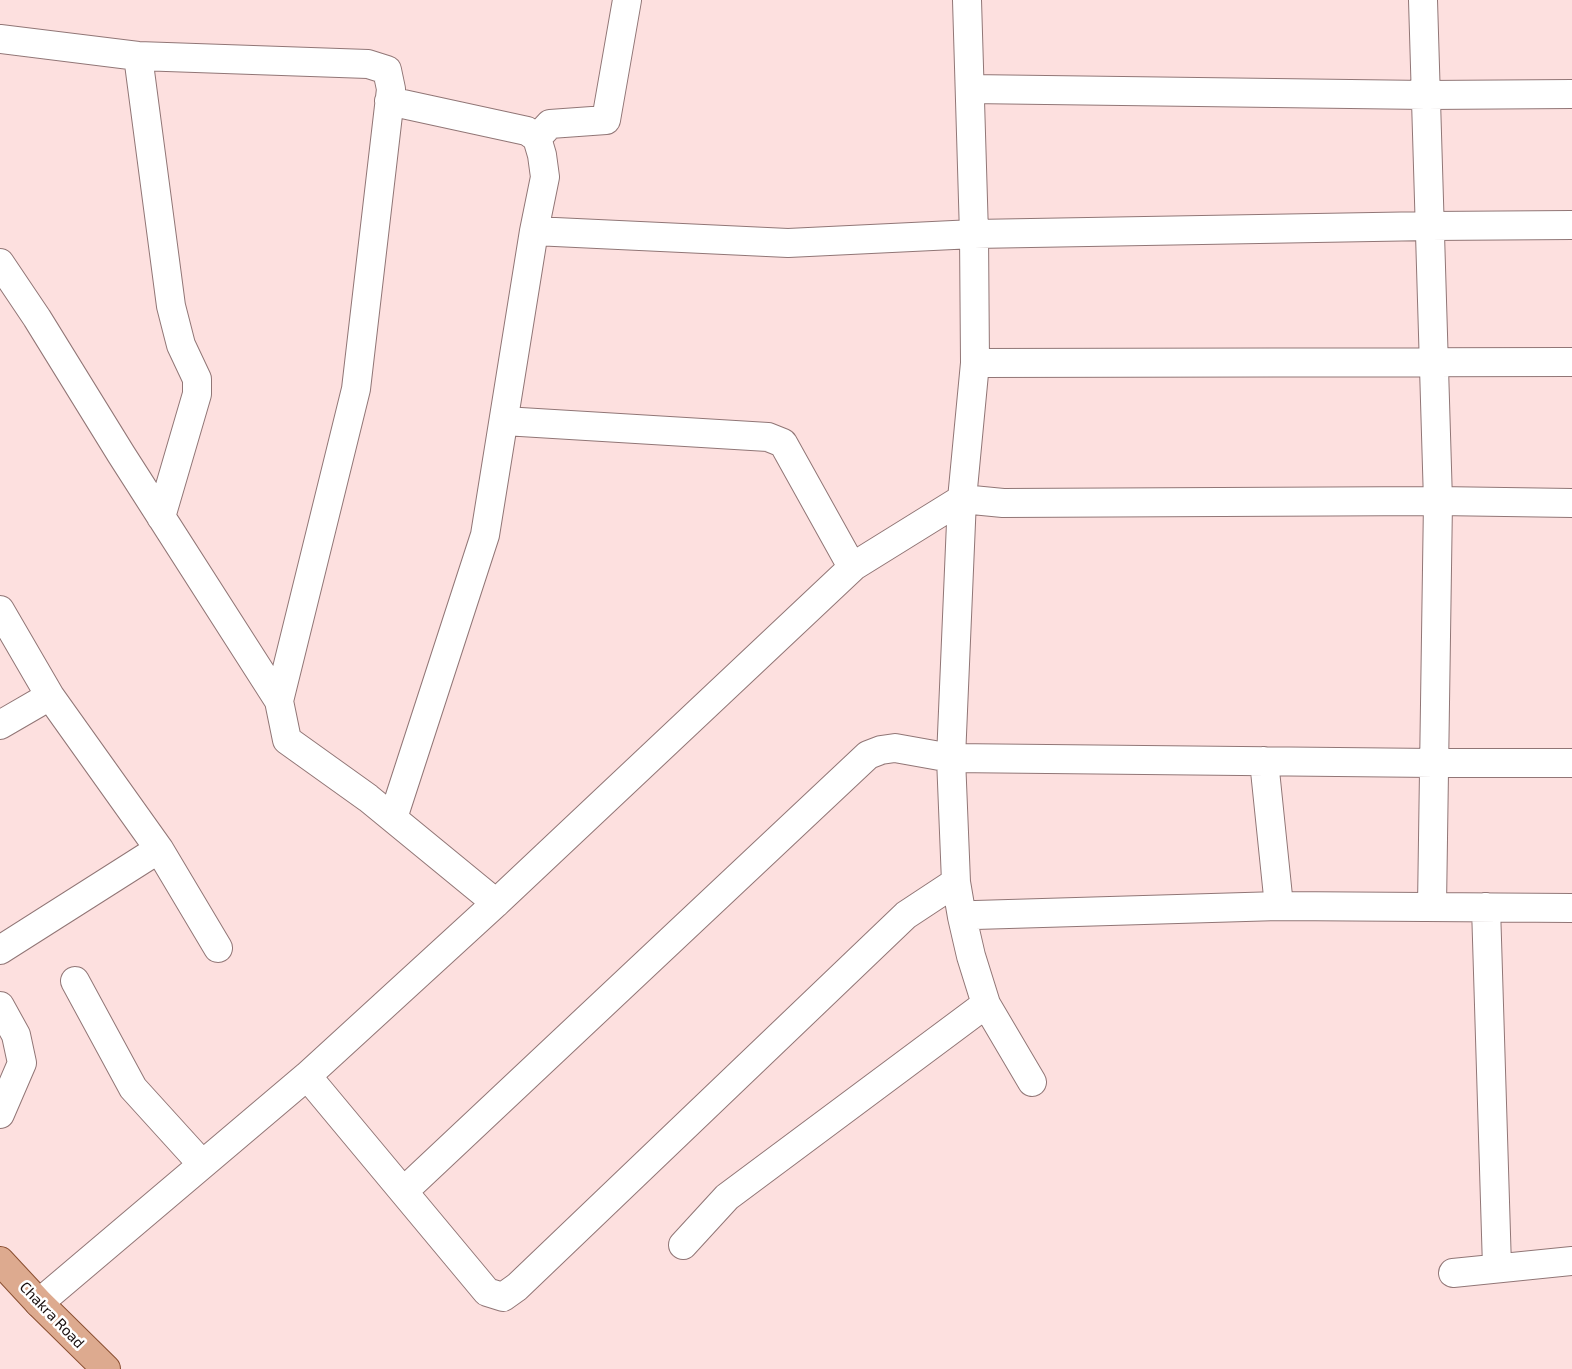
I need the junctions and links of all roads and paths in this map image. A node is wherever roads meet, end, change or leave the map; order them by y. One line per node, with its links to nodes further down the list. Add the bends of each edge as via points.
1 (627, 0): 10 (street, via 606,120 550,124)
2 (967, 0): 6 (street)
3 (1423, 0): 8 (street)
4 (0, 39): 5 (street)
5 (138, 56): 9 (street, via 368,64 387,70 391,89); 23 (street, via 171,306 181,345 196,379 197,394)
6 (970, 89): 8 (street); 14 (street)
7 (1572, 94): 8 (street)
8 (1426, 95): 12 (street)
9 (389, 100): 10 (street, via 527,131); 27 (street, via 356,389)
10 (537, 138): 13 (street, via 545,177)
11 (1572, 224): 12 (street)
12 (1430, 226): 14 (street); 16 (street)
13 (534, 231): 14 (street, via 788,242); 19 (street)
14 (974, 234): 18 (street)
15 (0, 263): 23 (street)
16 (1434, 361): 17 (street); 18 (street); 21 (street)
17 (1572, 362)
18 (975, 363): 20 (street)
19 (504, 421): 24 (street, via 768,437 783,443); 33 (street, via 485,535)
20 (962, 499): 21 (street, via 1003,503); 24 (street); 29 (street)
21 (1438, 501): 22 (street); 31 (street)
22 (1572, 503)
23 (161, 517): 27 (street)
24 (852, 568): 36 (street)
25 (0, 610): 26 (street)
26 (50, 696): 28 (street); 34 (street)
27 (279, 701): 33 (street, via 287,740)
28 (0, 725)
29 (951, 758): 30 (street); 35 (street); 51 (street, via 895,748 868,755)
30 (1264, 761): 31 (street); 37 (street)
31 (1434, 763): 32 (street); 38 (street)
32 (1572, 763)
33 (393, 818): 36 (street)
34 (159, 849): 42 (street); 43 (street)
35 (956, 882): 41 (street); 51 (street, via 906,915 503,1297 487,1292)
36 (496, 903): 47 (street)
37 (1279, 906): 38 (street); 41 (street, via 976,914)
38 (1432, 906): 39 (street)
39 (1486, 907): 40 (street); 55 (street)
40 (1572, 908)
41 (962, 917): 45 (street, via 970,956)
42 (218, 948)
43 (0, 950)
44 (76, 981): 50 (street, via 134,1088)
45 (986, 1004): 48 (street); 52 (street, via 727,1197)
46 (0, 1006): 49 (street, via 16,1035 22,1063)
47 (307, 1076): 50 (street); 51 (street)
48 (1032, 1082)
49 (0, 1114)
50 (202, 1164): 57 (street)
51 (404, 1191)
52 (683, 1245)
53 (0, 1261): 57 (main road, Chakra Road)
54 (1572, 1261): 55 (street)
55 (1497, 1267): 56 (street)
56 (1453, 1273)
57 (39, 1303): 58 (main road, Chakra Road)
58 (106, 1369)

